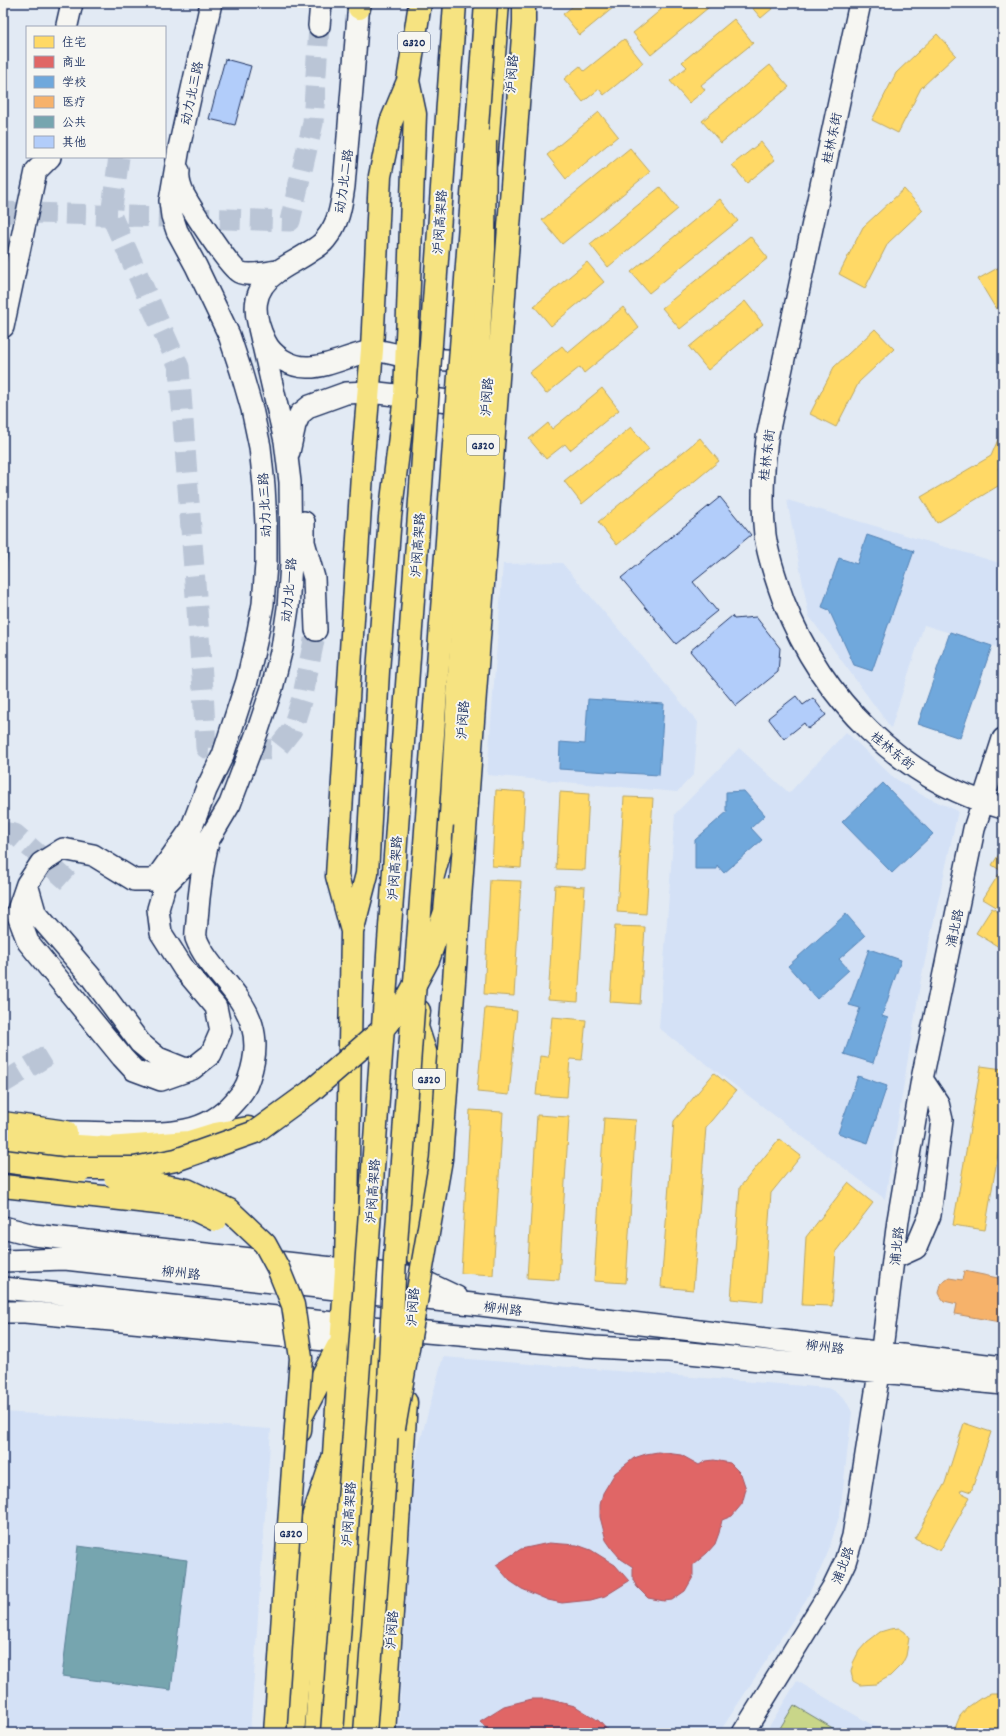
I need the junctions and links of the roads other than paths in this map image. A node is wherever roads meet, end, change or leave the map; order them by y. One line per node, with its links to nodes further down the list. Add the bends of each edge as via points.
1 (72, 3): 12 (street)
2 (211, 3): 15 (street, 动力北三路)
3 (321, 3): 13 (street)
4 (420, 3): 14 (main road, G320)
5 (455, 3): 66 (main road, 沪闵高架路, bridge)
6 (486, 3): 37 (main road, bridge, via 484,249 446,912 428,960 406,999 382,1030 310,1092); 59 (main road, bridge, via 395,1258)
7 (498, 3): 22 (main road, 沪闵路 / G320)
8 (516, 3): 32 (main road, 沪闵路 / G320, via 457,790)
9 (524, 3): 59 (main road, bridge, via 441,1159)
10 (860, 3): 29 (street, 桂林东街, via 767,438 762,482 765,535 776,582 794,626 843,704 878,740 920,771 959,793)
11 (359, 5): 17 (street, 动力北二路, via 340,214 325,241)
12 (67, 25)
13 (319, 26)
14 (408, 81): 20 (main road, G320, via 391,122 380,176); 21 (main road, G320, via 415,114)
15 (176, 140): 17 (street, via 178,179 183,194 220,252 238,272 249,274); 31 (street, 动力北三路, via 170,200 172,216 229,335 244,379 260,447 266,524 266,564 263,604 256,642 247,681 223,755 191,830 155,880 134,880 93,855 63,849 41,863 26,884 35,912 90,977 140,1043 158,1058 192,1069 212,1054 221,1031 216,1007 184,969 161,933 158,909 166,885)
16 (49, 158): 18 (street, via 36,171)
17 (278, 271): 19 (street, 动力北二路, via 266,281 258,293 255,312)
18 (3, 327)
19 (259, 328): 20 (street, 动力北二路, via 275,355 289,364 307,368 344,360); 26 (street, 动力北一路)
20 (372, 350): 21 (street, 动力北二路); 23 (main road, G320)
21 (405, 356): 22 (street, 动力北二路); 24 (main road, G320)
22 (471, 362): 25 (main road, 沪闵路 / G320)
23 (370, 392): 24 (street); 26 (street, via 346,393 310,406 300,414); 33 (main road, G320, via 363,458 337,876)
24 (405, 396): 25 (street); 33 (main road, G320, via 390,517 378,671 367,874)
25 (467, 403): 32 (main road, 沪闵路 / G320)
26 (287, 460): 27 (street, via 301,481 304,542 314,578); 31 (street, 动力北一路, via 292,522 291,564 282,648 272,688 246,763 230,804)
27 (316, 630)
28 (1003, 739): 29 (street, 浦北路)
29 (983, 802): 30 (street, 桂林东街); 35 (street, 浦北路, via 973,837)
30 (1003, 808)
31 (208, 841): 38 (street, via 200,884 196,937 214,969 235,994 252,1024 255,1045 253,1066 246,1088 228,1110 210,1123 189,1130 165,1134)
32 (431, 883): 34 (main road, 沪闵路 / G320)
33 (352, 932): 47 (main road, G320)
34 (417, 1027): 48 (main road); 49 (main road, 沪闵路 / G320, via 430,1067)
35 (922, 1079): 44 (street, 浦北路); 44 (street, via 938,1103 942,1120 930,1215 916,1248)
36 (3, 1123): 38 (main road)
37 (266, 1124): 39 (main road, via 189,1142 108,1148); 41 (main road, bridge, via 255,1132 176,1160 134,1168)
38 (66, 1132)
39 (3, 1141)
40 (3, 1161): 41 (main road, bridge)
41 (66, 1168): 46 (main road, bridge, via 187,1190 229,1210 265,1244)
42 (3, 1186): 46 (main road, bridge, via 191,1208 242,1236)
43 (3, 1228): 47 (street, via 34,1235)
44 (894, 1258): 55 (street, 浦北路)
45 (3, 1261): 47 (street, 柳州路, via 65,1259)
46 (278, 1268): 63 (main road, bridge, via 293,1305 300,1358)
47 (345, 1279): 48 (street, 柳州路); 52 (main road, G320)
48 (386, 1284): 49 (street, 柳州路); 53 (main road)
49 (414, 1287): 54 (main road, 沪闵路 / G320); 55 (street, 柳州路, via 472,1304)
50 (3, 1288): 52 (street)
51 (3, 1312): 52 (street)
52 (341, 1333): 53 (street); 58 (main road); 63 (main road, G320, via 301,1417)
53 (381, 1337): 54 (street, 柳州路); 61 (main road)
54 (410, 1340): 55 (street, 柳州路, via 467,1336 594,1347); 60 (main road, 沪闵路 / G320)
55 (881, 1363): 56 (street, 柳州路); 57 (street, 柳州路); 71 (street, 浦北路, via 858,1512 845,1562 820,1609)
56 (1003, 1367)
57 (1003, 1384)
58 (334, 1455): 64 (main road, via 313,1517); 65 (main road)
59 (384, 1487): 68 (main road, bridge)
60 (398, 1510): 62 (main road); 70 (main road, 沪闵路 / G320)
61 (368, 1513): 62 (main road); 67 (main road)
62 (380, 1595): 69 (main road)
63 (274, 1733)
64 (293, 1733)
65 (316, 1733)
66 (332, 1733)
67 (352, 1733)
68 (365, 1733)
69 (374, 1733)
70 (384, 1733)
71 (743, 1733)

